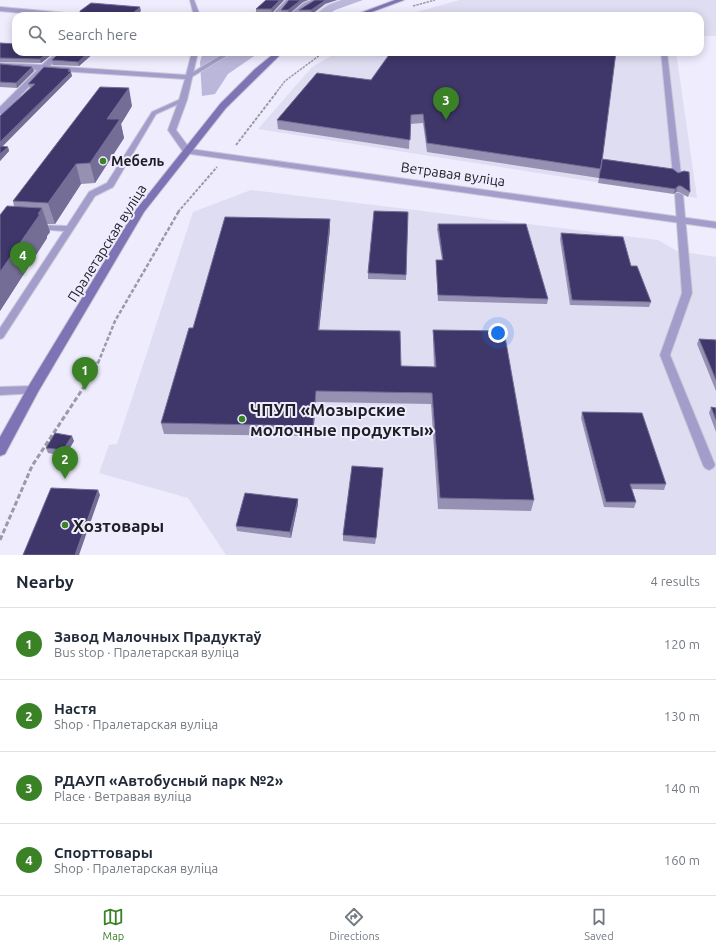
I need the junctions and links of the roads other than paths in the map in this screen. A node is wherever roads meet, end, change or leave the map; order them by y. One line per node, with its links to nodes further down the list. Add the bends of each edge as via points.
1 (192, 0): 7 (lane)
2 (289, 0): 8 (lane)
3 (316, 0): 9 (lane)
4 (401, 0): 10 (main road)
5 (0, 9): 6 (street)
6 (33, 12)
7 (196, 12)
8 (278, 12)
9 (296, 12)
10 (366, 12)
11 (56, 56): 17 (street)
12 (193, 56): 18 (street)
13 (223, 56): 18 (lane)
14 (275, 56): 21 (main road, Пралетарская вуліца, via 223,106)
15 (664, 56): 22 (lane)
16 (0, 65): 17 (street)
17 (43, 68): 18 (street); 20 (street)
18 (188, 77): 19 (street)
19 (183, 100): 21 (street, via 172,130); 27 (lane, via 154,113 110,185 92,194)
20 (0, 112)
21 (187, 151): 24 (street, Ветравая вуліца); 29 (main road, Пралетарская вуліца, via 140,211)
22 (677, 175)
23 (679, 195): 24 (lane)
24 (680, 220): 25 (street, Ветравая вуліца); 32 (lane, via 687,292 664,355)
25 (716, 225)
26 (31, 227): 27 (lane)
27 (70, 229): 28 (lane)
28 (0, 336)
29 (33, 390): 30 (lane); 31 (main road, Пралетарская вуліца)
30 (0, 391)
31 (0, 450)
32 (709, 465)

